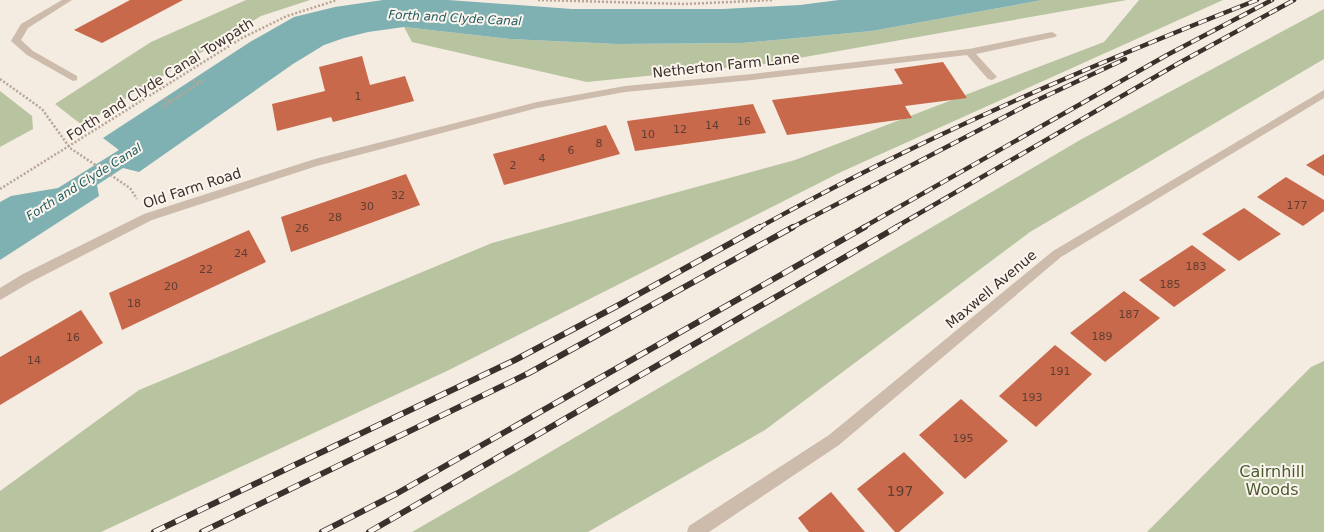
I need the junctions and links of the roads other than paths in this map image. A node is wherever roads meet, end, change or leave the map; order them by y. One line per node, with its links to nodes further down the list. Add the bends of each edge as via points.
1 (62, 1): 5 (street, via 24,26 16,41)
2 (1052, 35): 3 (street, Netherton Farm Lane)
3 (969, 52): 4 (street); 7 (street, Netherton Farm Lane, via 625,89 537,105)
4 (992, 77)
5 (73, 78)
6 (1324, 93): 9 (street, Maxwell Avenue, via 1057,254 834,440)
7 (405, 139): 8 (street, Old Farm Road, via 315,163 148,217)
8 (0, 295)
9 (695, 532)

